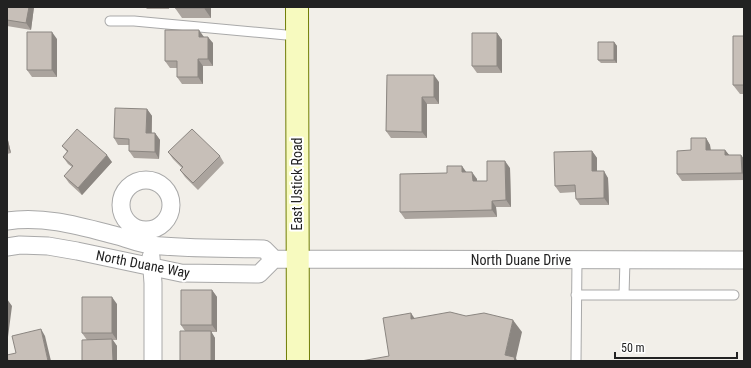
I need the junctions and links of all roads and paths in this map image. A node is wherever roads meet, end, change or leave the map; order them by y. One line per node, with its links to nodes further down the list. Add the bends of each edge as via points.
1 (297, 7): 3 (main road, East Ustick Road)
2 (110, 21): 3 (lane)
3 (297, 36): 8 (main road, East Ustick Road)
4 (7, 221): 5 (street, North Duane Way, via 45,220)
5 (148, 238): 7 (street, North Duane Way, via 183,247 264,248); 12 (street)
6 (7, 246): 12 (street, North Duane Way, via 48,246)
7 (274, 259): 8 (street); 12 (street, North Duane Way, via 259,274 181,273)
8 (298, 259): 9 (street, North Duane Drive); 17 (main road, East Ustick Road)
9 (577, 260): 10 (street, North Duane Drive); 13 (lane)
10 (624, 260): 11 (street, North Duane Drive); 14 (lane)
11 (744, 260)
12 (152, 267): 16 (street)
13 (576, 295): 14 (lane); 18 (lane)
14 (624, 295): 15 (lane)
15 (734, 295)
16 (153, 361)
17 (298, 361)
18 (576, 361)

